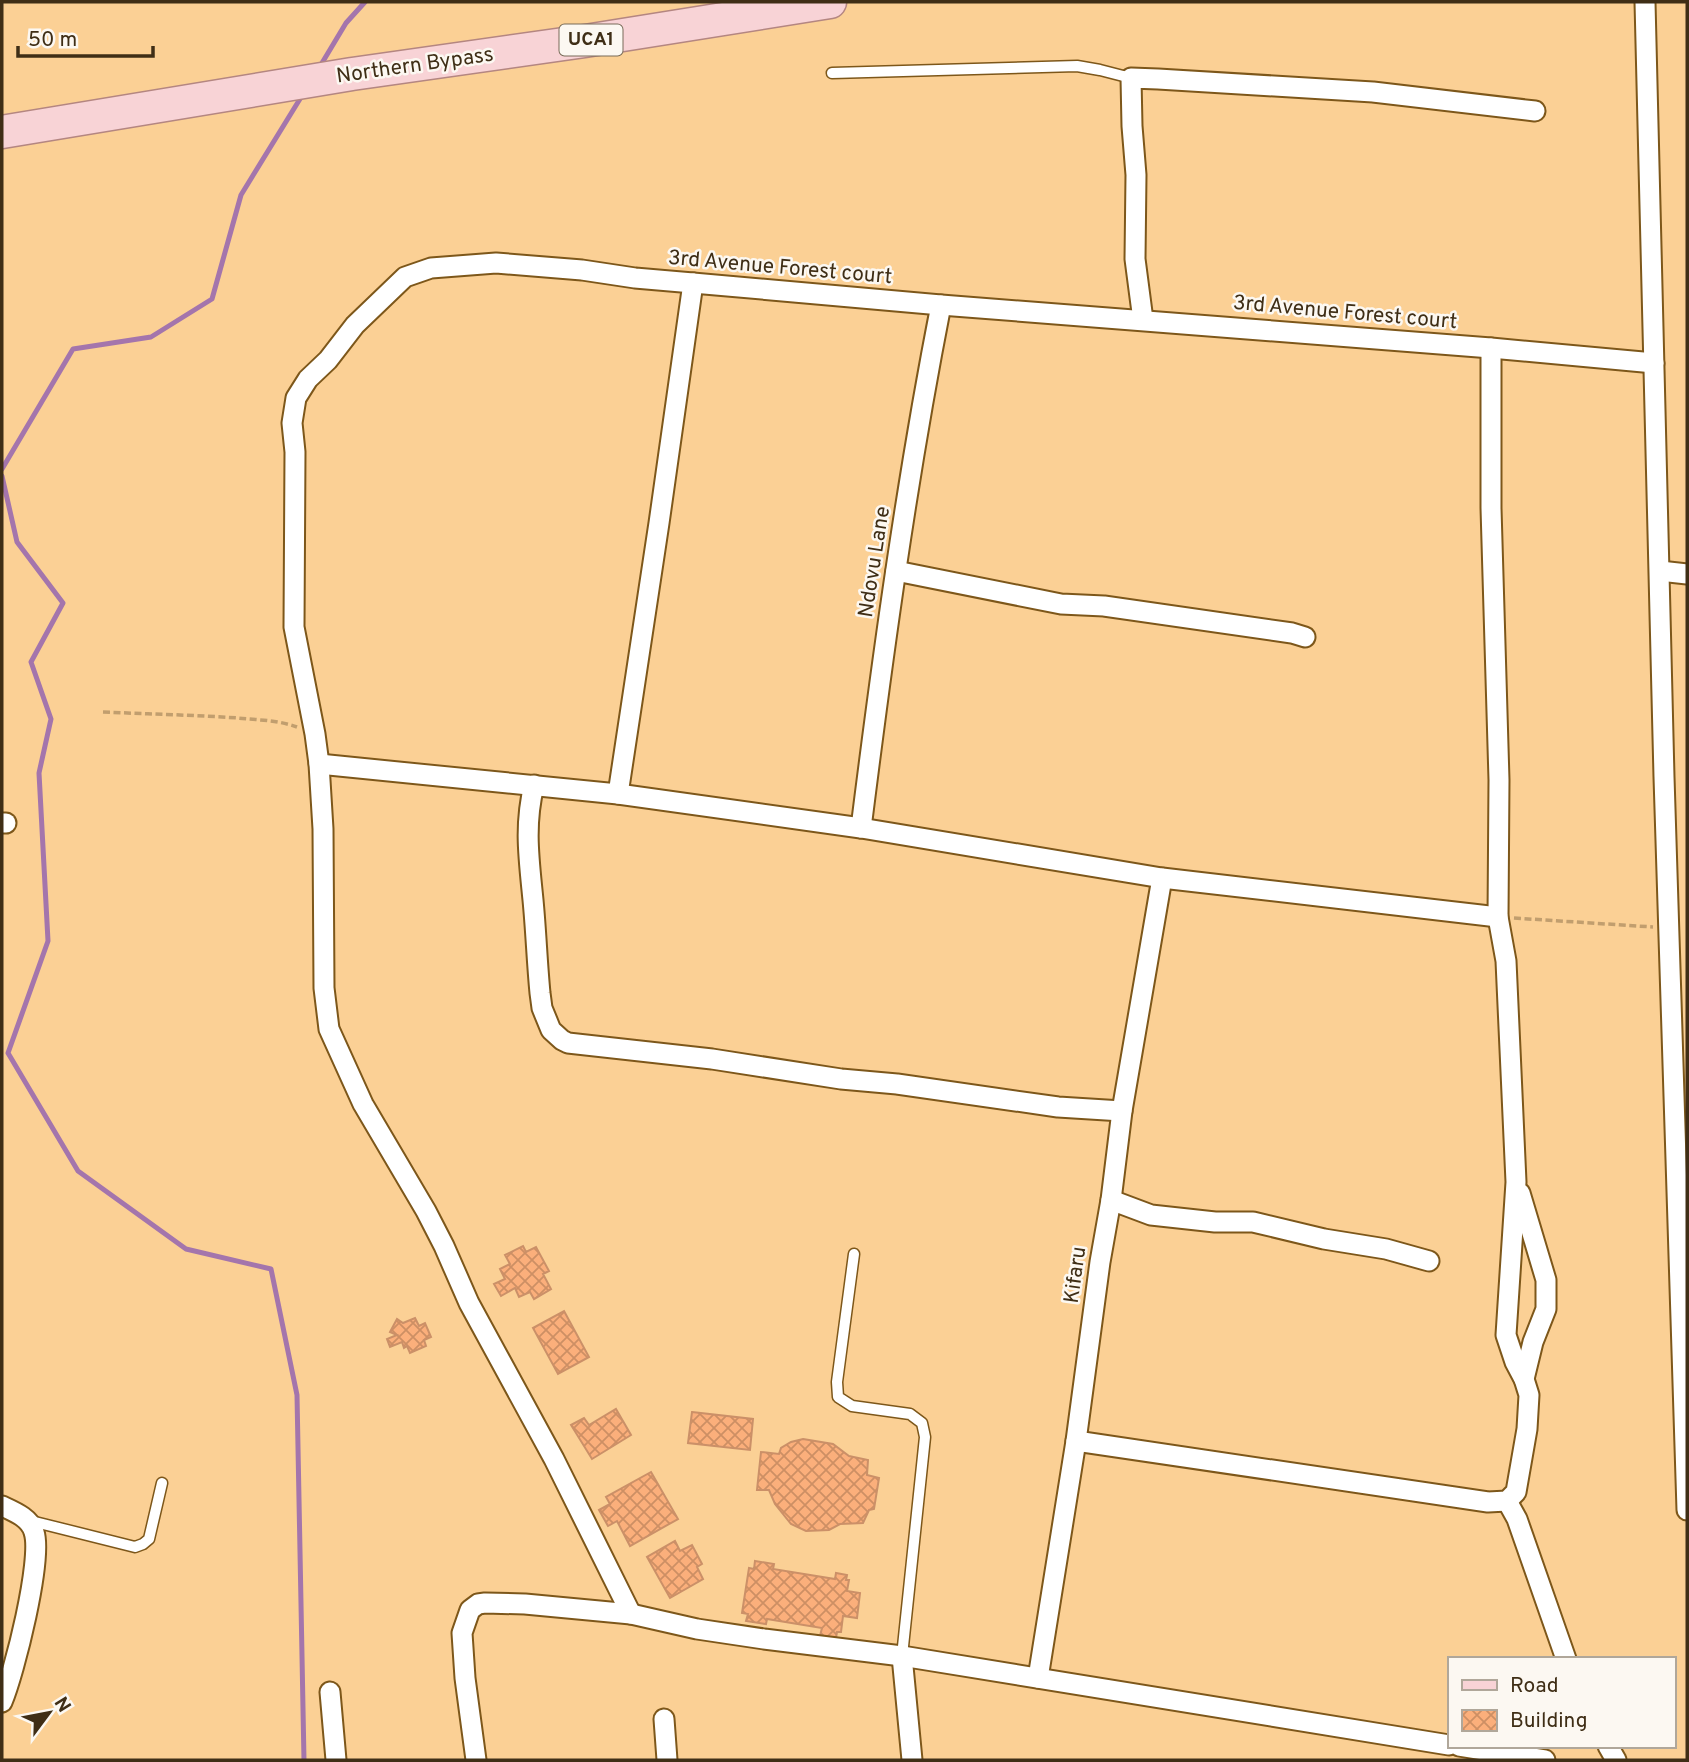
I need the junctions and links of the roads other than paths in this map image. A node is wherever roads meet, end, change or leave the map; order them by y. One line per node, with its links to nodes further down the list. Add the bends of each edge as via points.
1 (830, 2): 6 (main road, Northern Bypass / UCA1)
2 (1645, 2): 11 (street)
3 (832, 72): 4 (lane, via 1077,66)
4 (1131, 78): 5 (street, via 1373,92); 9 (street, via 1135,259)
5 (1535, 111)
6 (2, 132)
7 (693, 283): 8 (street, 3rd Avenue Forest court); 16 (street, 3rd Avenue Forest court, via 496,263 430,268 405,277 308,379 296,398 292,423 294,627); 18 (street)
8 (941, 305): 9 (street, 3rd Avenue Forest court); 13 (street, Ndovu Lane)
9 (1143, 320): 10 (street, 3rd Avenue Forest court)
10 (1491, 348): 11 (street, 3rd Avenue Forest court); 21 (street)
11 (1654, 363): 12 (street)
12 (1660, 570): 14 (street); 32 (street)
13 (896, 571): 15 (street, via 1061,604 1104,606); 19 (street, Ndovu Lane)
14 (1687, 574)
15 (1305, 637)
16 (319, 764): 17 (street); 34 (street, 3rd Avenue Forest court, via 329,1029 363,1104 426,1211)
17 (534, 785): 18 (street); 22 (street, via 527,844 540,993 551,1030 562,1040 1058,1107)
18 (618, 794): 19 (street)
19 (861, 828): 20 (street)
20 (1162, 878): 21 (street); 22 (street, Kifaru)
21 (1498, 916): 23 (street, via 1506,961)
22 (1122, 1111): 24 (street, Kifaru)
23 (1516, 1182): 27 (street, via 1506,1335); 27 (street, via 1546,1280 1546,1309)
24 (1111, 1200): 26 (street, via 1151,1214 1253,1222); 28 (street, Kifaru)
25 (854, 1254): 35 (lane, via 838,1397 852,1406 910,1414 922,1423 925,1437)
26 (1429, 1261)
27 (1524, 1378): 30 (street, via 1529,1395 1527,1429 1516,1492)
28 (1076, 1441): 30 (street, via 1488,1502); 37 (street, Kifaru)
29 (162, 1483): 33 (lane, via 149,1539 135,1547)
30 (1507, 1501): 36 (street)
31 (2, 1506): 33 (street)
32 (1687, 1510)
33 (27, 1520): 39 (street, via 37,1545 36,1565)
34 (631, 1614): 35 (street, via 697,1629); 44 (street, via 485,1603 470,1610 463,1633)
35 (902, 1656): 37 (street); 46 (street)
36 (1565, 1657)
37 (1038, 1678): 41 (street)
38 (330, 1692): 43 (street)
39 (2, 1702)
40 (664, 1719): 45 (street)
41 (1448, 1745)
42 (1471, 1748): 47 (street)
43 (336, 1760)
44 (476, 1760)
45 (667, 1760)
46 (912, 1760)
47 (1545, 1760)

